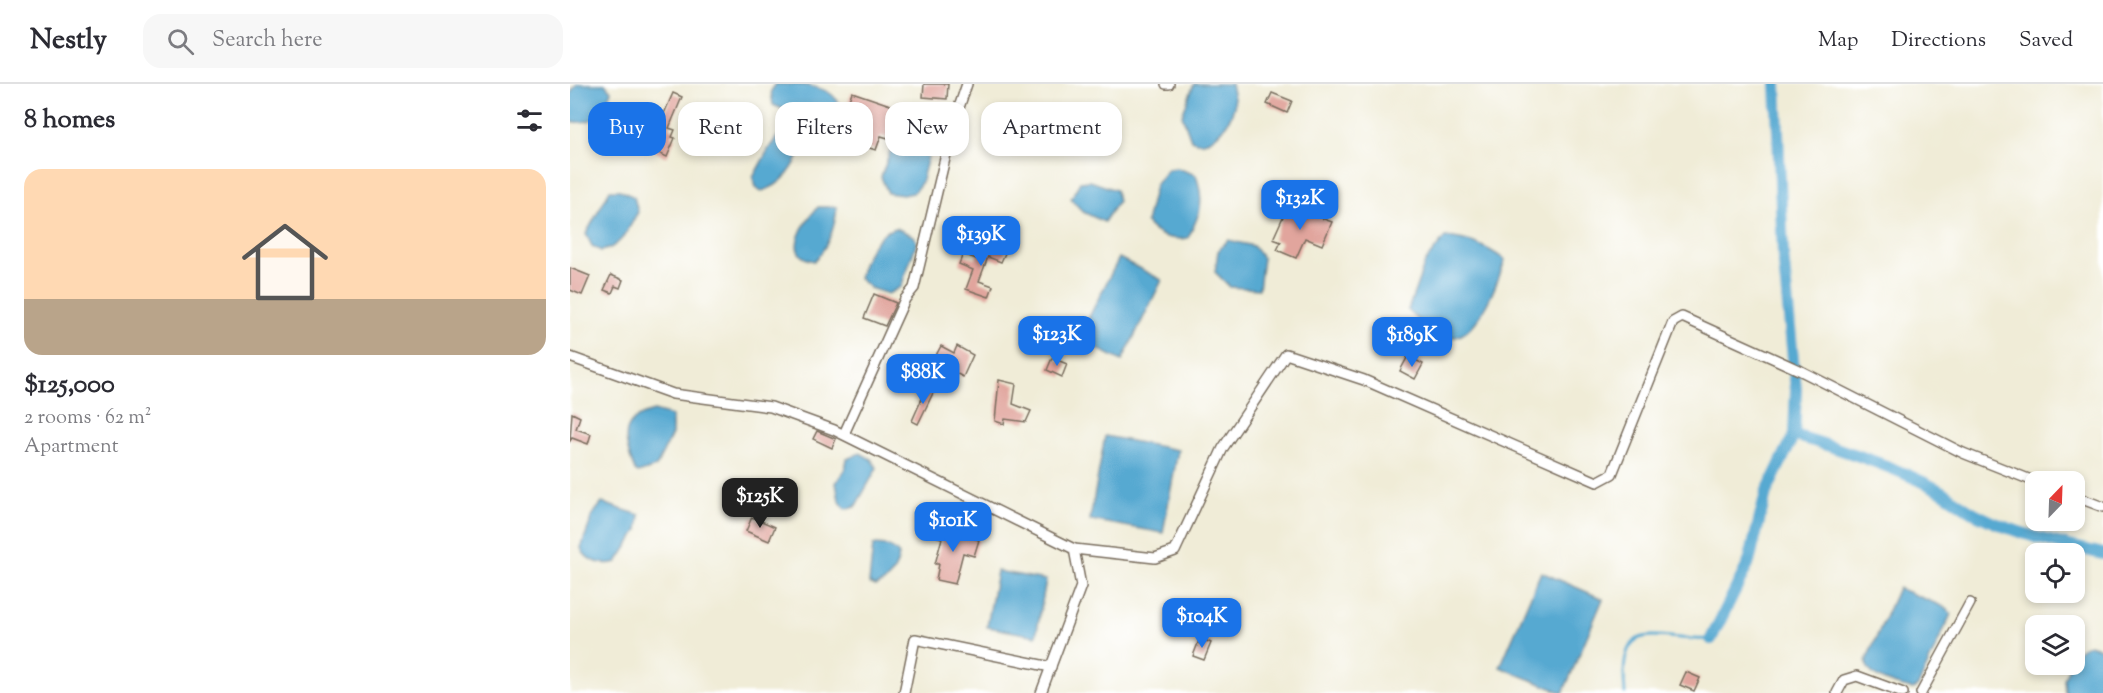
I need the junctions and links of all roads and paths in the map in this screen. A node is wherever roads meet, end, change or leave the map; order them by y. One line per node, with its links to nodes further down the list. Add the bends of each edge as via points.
1 (967, 84): 3 (street, via 953,125 914,288 905,299)
2 (570, 357): 3 (street, via 672,394 771,407)
3 (844, 434): 7 (street)
4 (2025, 478): 7 (street, via 1963,453 1801,371 1682,317 1673,322 1612,474 1597,482 1364,380 1286,354 1223,448 1175,551 1155,558)
5 (2085, 500): 6 (street)
6 (2103, 507)
7 (1074, 549): 9 (street, via 1081,586)
8 (1970, 603): 14 (street)
9 (1051, 667): 10 (street, via 915,639); 11 (street)
10 (904, 693)
11 (1041, 693)
12 (1837, 693): 13 (street, via 1844,680 1857,676)
13 (1903, 693)
14 (1921, 693)

